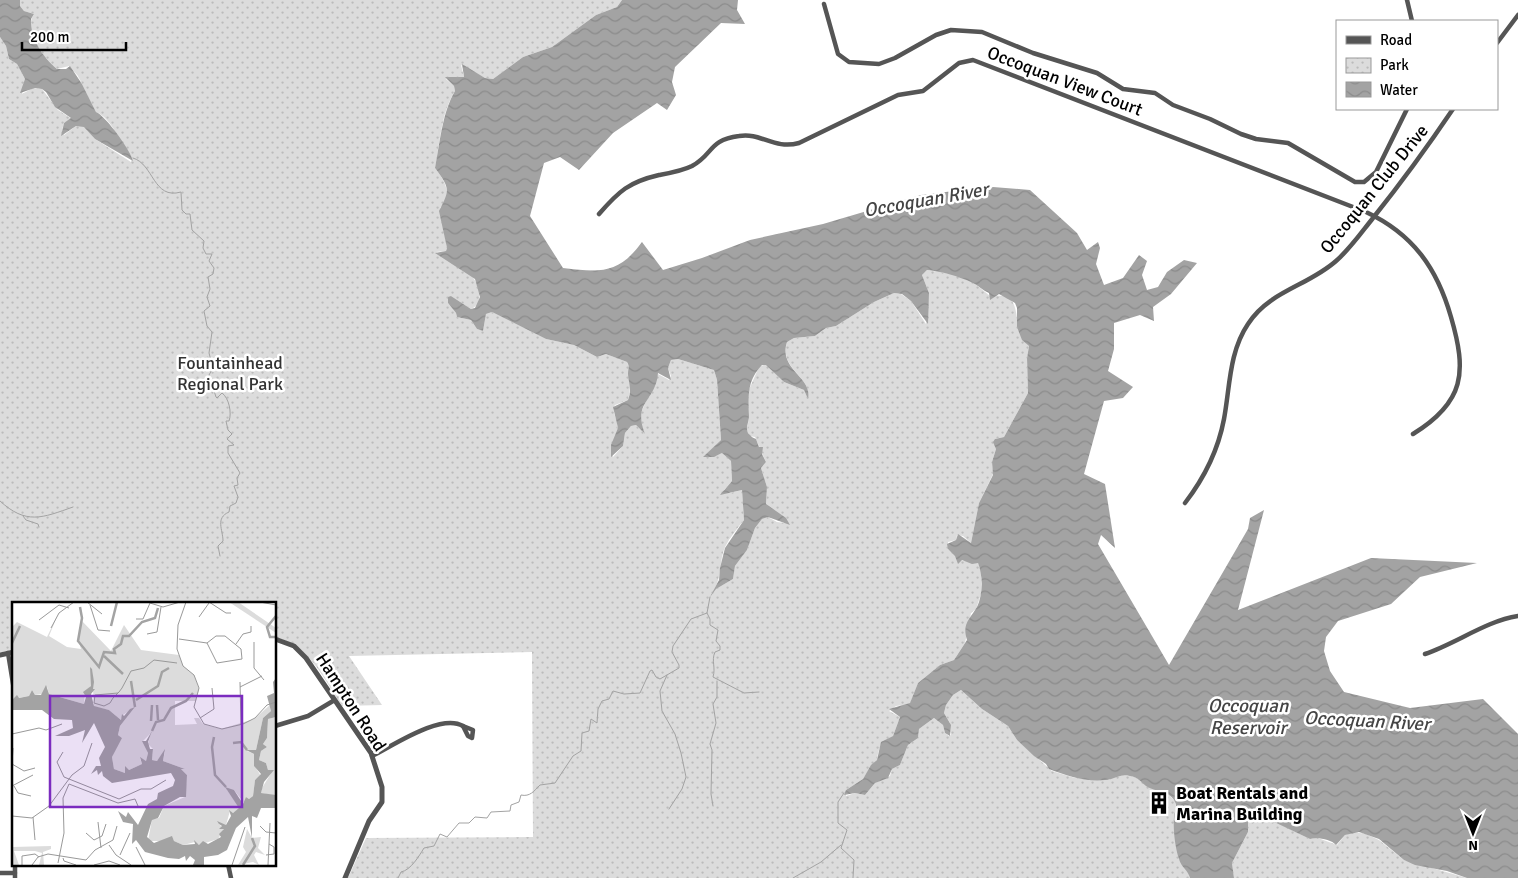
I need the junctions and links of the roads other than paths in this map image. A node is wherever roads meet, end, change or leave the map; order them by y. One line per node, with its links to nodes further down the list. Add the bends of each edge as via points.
1 (1407, 0): 4 (street)
2 (824, 4): 6 (street, via 838,54 849,62 878,64 951,30 982,32 1033,53 1097,73 1123,90 1155,93 1240,134 1288,143 1355,182 1364,182 1376,172)
3 (1518, 15): 5 (street)
4 (1412, 20)
5 (1498, 42)
6 (1407, 110)
7 (1452, 110): 9 (street, Occoquan Club Drive)
8 (599, 214): 9 (street, Occoquan View Court, via 623,188 639,180 691,166 719,140 744,135 783,146 799,143 892,98 923,91 959,63 971,60)
9 (1374, 216): 10 (street, Occoquan View Court, via 1412,244 1431,267 1444,293 1460,352 1460,376 1450,401 1436,419); 11 (street, Occoquan Club Drive, via 1336,261 1275,297 1260,309 1246,328 1236,350 1215,452 1202,481)
10 (1413, 434)
11 (1185, 503)
12 (1518, 616): 15 (street, via 1491,624)
13 (276, 639): 17 (street, Hampton Road, via 291,644 302,653)
14 (11, 653): 16 (street)
15 (1425, 654)
16 (0, 655)
17 (333, 701): 18 (street, via 308,716); 20 (street, Hampton Road)
18 (276, 726)
19 (463, 726): 20 (street, via 451,722 438,724)
20 (372, 756): 23 (street, Hampton Road, via 382,787 382,802 369,821)
21 (0, 873): 22 (street)
22 (15, 876)
23 (345, 878)

